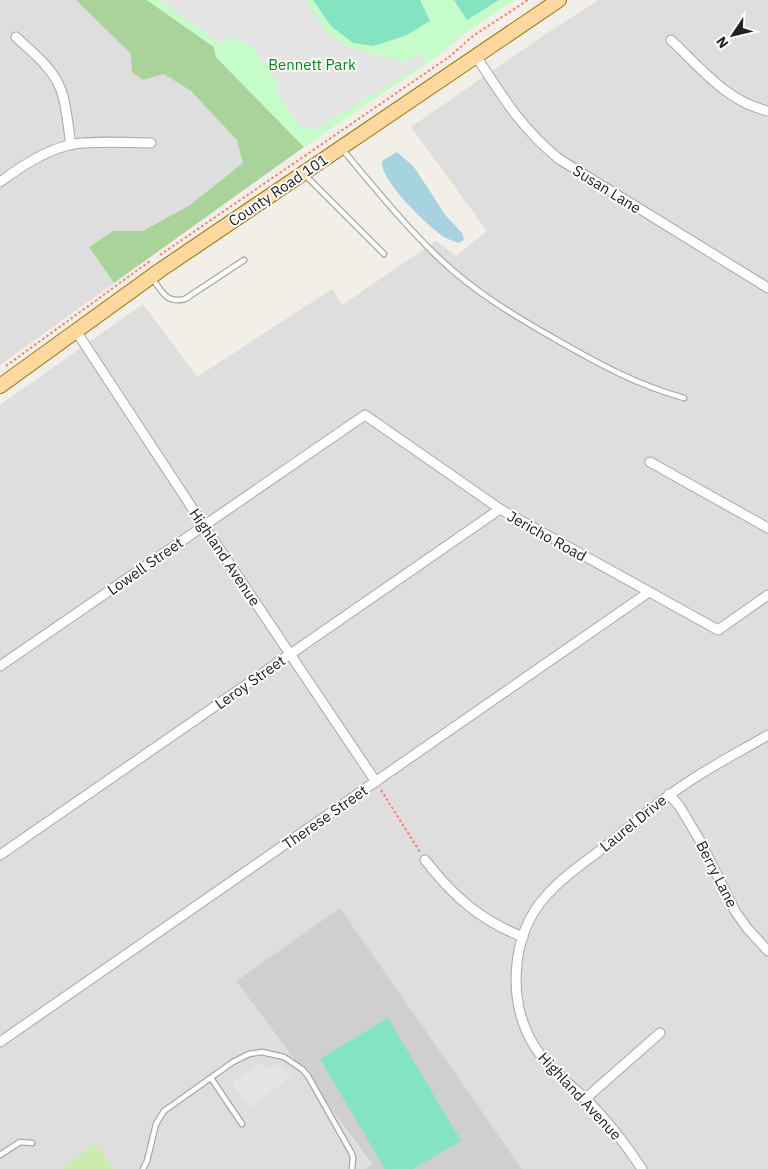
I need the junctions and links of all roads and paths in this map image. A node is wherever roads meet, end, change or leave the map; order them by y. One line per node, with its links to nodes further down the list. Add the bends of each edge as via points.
1 (528, 0): 17 (path, via 473,36 450,57 140,268)
2 (559, 0): 5 (main road, County Road 101)
3 (16, 37): 8 (street, via 52,72 62,92)
4 (671, 40): 6 (street, via 737,100)
5 (476, 56): 9 (main road, County Road 101); 15 (street, Susan Lane, via 540,144 559,159)
6 (768, 111)
7 (150, 143): 8 (street)
8 (71, 145): 11 (street, via 40,157)
9 (341, 147): 10 (main road, County Road 101); 19 (lane, via 434,252 473,288 511,314 611,370 640,384)
10 (303, 174): 12 (lane); 14 (main road, County Road 101)
11 (0, 182)
12 (384, 254)
13 (244, 260): 14 (lane, via 177,301 167,298)
14 (152, 277): 16 (main road, County Road 101)
15 (768, 288)
16 (76, 331): 18 (main road, County Road 101); 23 (street, Highland Avenue)
17 (0, 370)
18 (0, 386)
19 (684, 398)
20 (365, 415): 22 (street, Jericho Road); 23 (street, Lowell Street)
21 (650, 462): 24 (street)
22 (500, 509): 25 (street, Jericho Road); 27 (street, Leroy Street)
23 (204, 526): 27 (street, Highland Avenue); 28 (street, Lowell Street)
24 (768, 528)
25 (649, 592): 26 (street, Jericho Road, via 718,630); 30 (street, Therese Street)
26 (768, 595)
27 (290, 654): 30 (street, Highland Avenue); 32 (street, Leroy Street)
28 (0, 666)
29 (768, 735): 31 (street, Laurel Drive)
30 (376, 782): 33 (path); 37 (street, Therese Street)
31 (670, 794): 34 (street, Laurel Drive, via 558,884 544,898); 35 (street, Berry Lane, via 699,838 735,911)
32 (0, 854)
33 (426, 860): 34 (street, via 469,907)
34 (522, 937): 39 (street, Highland Avenue, via 516,981 524,1026 548,1064)
35 (768, 951)
36 (660, 1034): 39 (street)
37 (0, 1042)
38 (211, 1078): 40 (lane); 43 (lane, via 160,1117); 44 (lane, via 232,1062 255,1053 276,1054 291,1060 308,1076 351,1152)
39 (585, 1099): 45 (street, Highland Avenue, via 614,1130)
40 (242, 1124)
41 (32, 1143): 42 (lane, via 20,1142)
42 (0, 1154)
43 (143, 1169)
44 (352, 1169)
45 (642, 1169)

